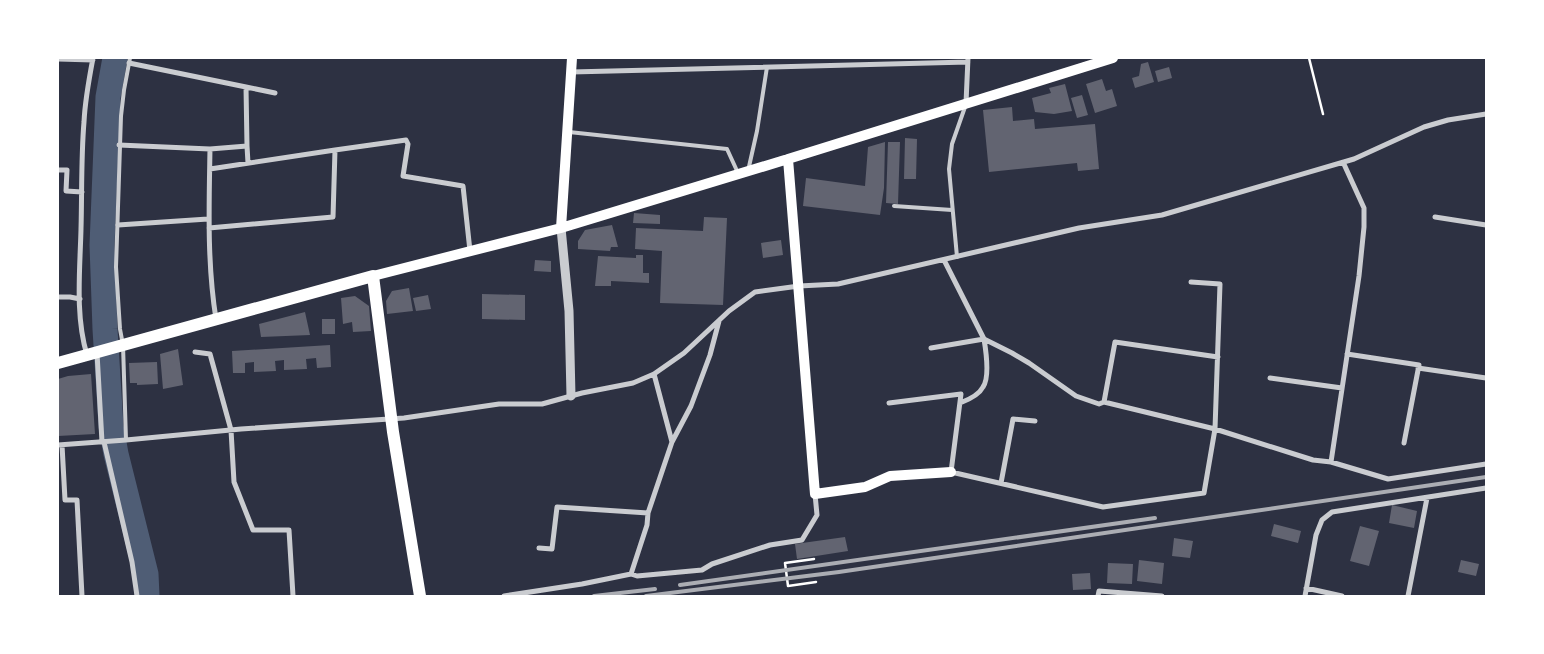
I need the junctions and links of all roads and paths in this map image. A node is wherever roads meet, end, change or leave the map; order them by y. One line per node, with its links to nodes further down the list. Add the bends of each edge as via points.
1 (572, 58): 9 (main road)
2 (1113, 58): 12 (main road)
3 (1309, 58): 13 (path)
4 (58, 59): 5 (street)
5 (93, 59): 26 (street, via 86,95)
6 (129, 60): 10 (street); 16 (lane)
7 (968, 60): 8 (street); 12 (street)
8 (767, 67): 9 (street); 25 (lane, via 757,131)
9 (570, 72): 15 (main road)
10 (246, 87): 11 (street); 17 (street)
11 (275, 92)
12 (966, 103): 20 (main road); 28 (lane, via 952,144 949,169)
13 (1323, 114)
14 (1486, 114): 21 (street, via 1424,127)
15 (567, 132): 25 (lane, via 727,150); 34 (main road)
16 (119, 145): 18 (street); 31 (lane)
17 (247, 146): 18 (street); 22 (street)
18 (210, 149): 23 (street)
19 (335, 150): 22 (street); 33 (street, via 333,217); 35 (street, via 406,140 403,176 463,186)
20 (788, 159): 25 (main road); 40 (main road)
21 (1343, 162): 36 (street, via 1162,215 1079,228); 50 (street, via 1364,208 1359,276)
22 (248, 163): 23 (street)
23 (210, 169): 30 (street)
24 (58, 170): 26 (street, via 67,170 66,191)
25 (743, 172): 34 (main road)
26 (82, 192): 42 (street)
27 (894, 206): 28 (lane)
28 (952, 210): 36 (lane)
29 (1435, 218): 32 (street)
30 (208, 219): 31 (street); 33 (street)
31 (118, 225): 46 (lane, via 116,266)
32 (1486, 225)
33 (209, 228): 43 (street)
34 (561, 228): 35 (main road); 58 (street, via 570,311)
35 (470, 251): 38 (main road)
36 (957, 257): 37 (street)
37 (944, 260): 40 (street, via 838,284); 45 (street)
38 (373, 276): 43 (main road); 62 (main road)
39 (1191, 282): 51 (street, via 1220,284)
40 (799, 286): 44 (street, via 755,292); 76 (main road)
41 (58, 297): 42 (street)
42 (80, 299): 49 (street, via 84,342)
43 (216, 319): 46 (main road)
44 (719, 321): 54 (street, via 684,353); 68 (street, via 691,406)
45 (984, 339): 47 (street); 60 (street, via 1012,352 1076,396 1099,404); 61 (street, via 987,374 983,389)
46 (120, 346): 49 (main road); 66 (lane)
47 (931, 348)
48 (195, 352): 65 (street, via 210,354)
49 (95, 353): 52 (main road); 67 (street)
50 (1347, 354): 53 (street); 57 (street)
51 (1218, 357): 60 (street, via 1115,342); 64 (street)
52 (58, 363)
53 (1418, 368): 56 (street); 69 (street)
54 (654, 374): 58 (street, via 633,383); 68 (street)
55 (1270, 378): 57 (street)
56 (1486, 378)
57 (1342, 388): 71 (street)
58 (571, 396): 62 (street, via 542,404 499,404)
59 (890, 402): 61 (street, via 961,394)
60 (1104, 402): 64 (street)
61 (960, 403): 73 (street)
62 (392, 419): 65 (street); 89 (main road)
63 (1035, 421): 74 (street, via 1013,419)
64 (1215, 429): 71 (street, via 1313,460); 74 (street, via 1204,493 1103,507)
65 (231, 430): 66 (street); 88 (street, via 234,482 253,530 289,530)
66 (125, 441): 67 (street)
67 (104, 442): 70 (street); 87 (street)
68 (672, 442): 80 (street)
69 (1404, 443)
70 (60, 445): 79 (street)
71 (1331, 462): 72 (street, via 1388,478)
72 (1486, 464)
73 (951, 472): 74 (street); 76 (main road, via 890,476 865,487)
74 (1001, 483)
75 (1486, 488): 77 (street)
76 (815, 494): 83 (street, via 817,515 802,540 770,545 702,570)
77 (1428, 498): 85 (street, via 1332,512 1322,520 1316,535); 95 (street)
78 (58, 500): 79 (street)
79 (65, 500): 86 (street, via 77,500)
80 (648, 513): 81 (street, via 557,507 552,549); 83 (street)
81 (539, 548)
82 (814, 559): 84 (path, via 785,563 788,586)
83 (631, 574): 90 (street)
84 (816, 582)
85 (1306, 588): 93 (street); 94 (street)
86 (82, 596)
87 (137, 596)
88 (292, 596)
89 (420, 596)
90 (504, 596)
91 (1098, 596): 92 (street, via 1099,591)
92 (1162, 596)
93 (1304, 596)
94 (1342, 596)
95 (1408, 596)

